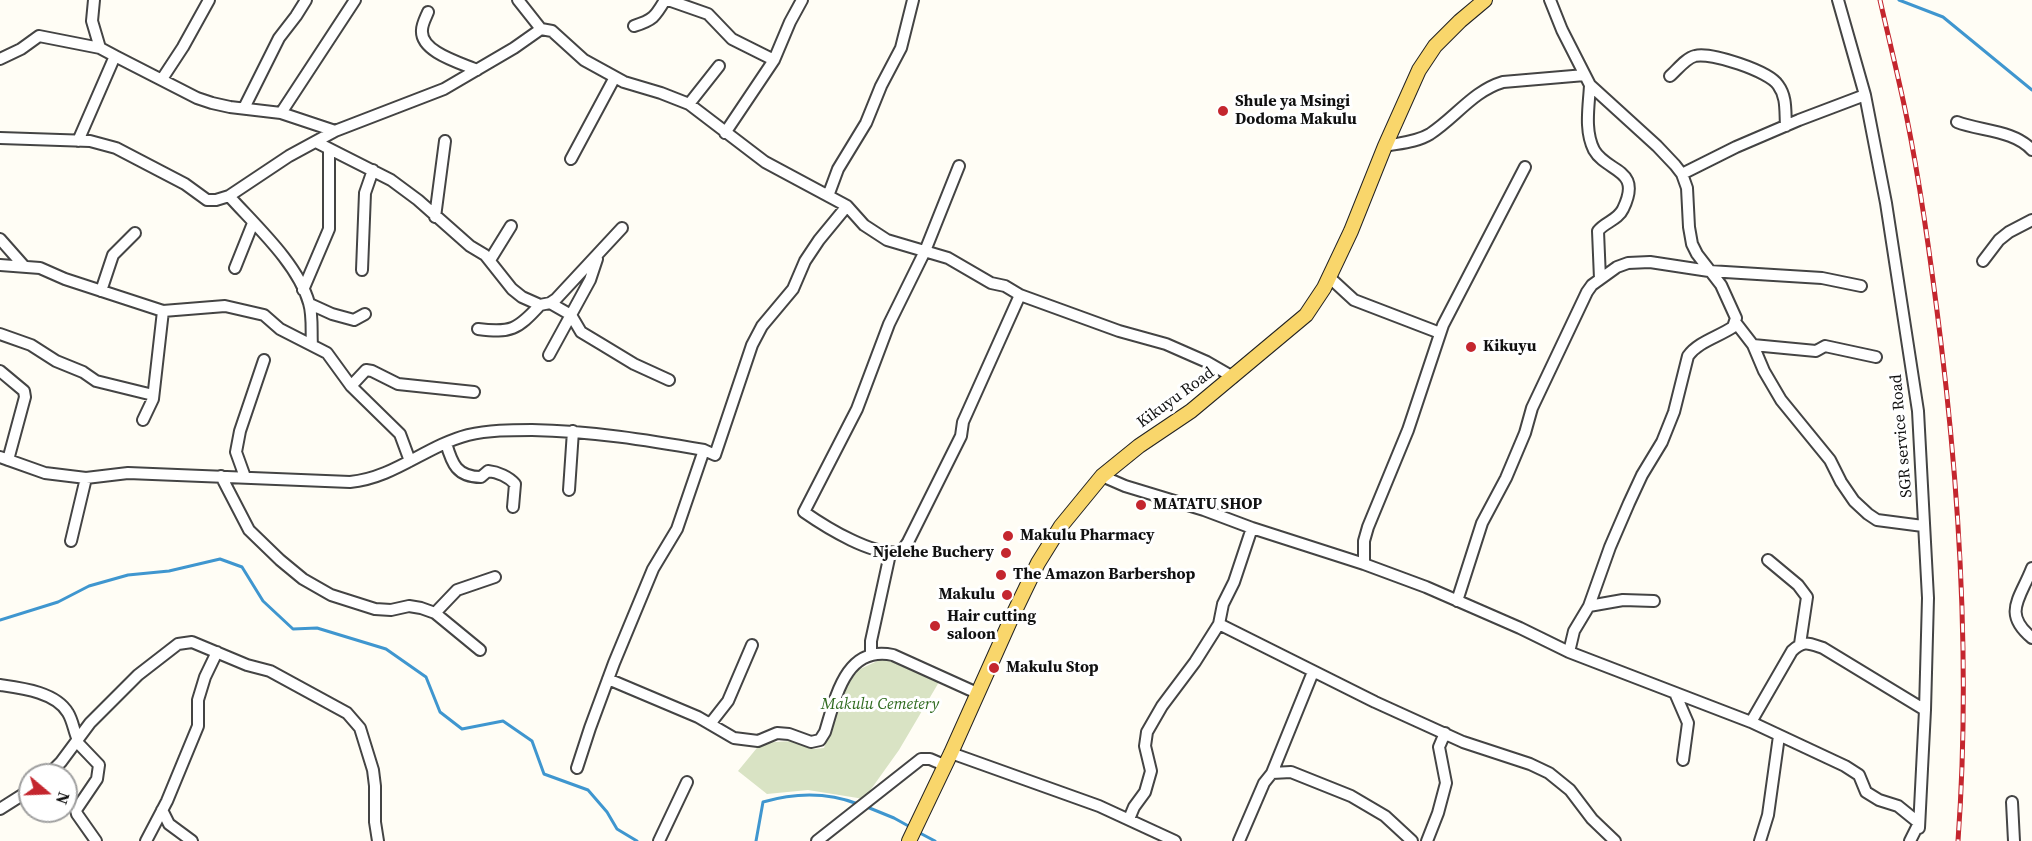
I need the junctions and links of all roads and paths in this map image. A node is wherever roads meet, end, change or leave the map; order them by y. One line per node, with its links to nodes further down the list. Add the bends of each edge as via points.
1 (94, 0): 14 (street, via 92,21)
2 (210, 0): 22 (street)
3 (306, 0): 26 (street, via 279,38)
4 (355, 0): 27 (street)
5 (518, 0): 13 (street)
6 (802, 0): 17 (street)
7 (913, 0): 45 (street, via 901,48)
8 (1485, 0): 36 (main road, Kikuyu Road, via 1435,46 1419,70)
9 (1550, 0): 23 (street)
10 (1838, 0): 24 (street, SGR service Road)
11 (428, 12): 19 (street, via 423,40 433,51)
12 (634, 26): 17 (street, via 649,21 668,0 708,14 732,39)
13 (541, 29): 19 (street); 21 (street, via 552,31 584,60)
14 (100, 48): 15 (street); 16 (street, via 39,36)
15 (115, 56): 22 (street); 33 (street)
16 (0, 59)
17 (774, 60): 31 (street)
18 (719, 66): 25 (street)
19 (477, 70): 30 (street, via 444,89)
20 (1670, 76): 29 (street, via 1693,56 1704,55 1766,74 1784,94)
21 (615, 77): 25 (street); 39 (street)
22 (162, 79): 26 (street, via 197,98)
23 (1588, 80): 36 (street, via 1492,85 1429,135); 43 (street); 64 (street, via 1590,139 1596,152 1621,171 1628,185 1620,213 1598,231)
24 (1865, 94): 29 (street); 101 (street, SGR service Road, via 1918,411)
25 (689, 104): 31 (street)
26 (244, 108): 27 (street)
27 (281, 113): 30 (street)
28 (1957, 122): 38 (street, via 2008,136)
29 (1786, 126): 43 (street)
30 (335, 131): 35 (street)
31 (725, 133): 45 (street, via 765,162)
32 (0, 138): 33 (street)
33 (78, 141): 44 (street, via 116,148 207,200)
34 (445, 141): 47 (street)
35 (316, 142): 37 (street); 44 (street)
36 (1385, 146): 63 (main road, Kikuyu Road)
37 (329, 149): 42 (street); 66 (street, via 329,229)
38 (2032, 150)
39 (571, 159)
40 (959, 166): 54 (street)
41 (1525, 167): 76 (street)
42 (372, 170): 47 (street, via 403,188); 61 (street, via 365,193)
43 (1682, 174): 62 (street, via 1689,201 1690,237)
44 (229, 196): 49 (street)
45 (828, 196): 46 (street)
46 (847, 207): 54 (street, via 864,225 887,240); 92 (street, via 805,261 793,290 762,326 752,345 716,455)
47 (435, 217): 56 (street)
48 (2032, 220): 57 (street, via 2009,231)
49 (253, 223): 60 (street); 66 (street, via 282,254)
50 (511, 226): 56 (street)
51 (622, 228): 55 (street)
52 (135, 233): 67 (street, via 113,255)
53 (0, 239): 59 (street)
54 (925, 251): 68 (street, via 948,258); 104 (street, via 889,324 857,408 804,512 878,552)
55 (599, 253): 70 (street, via 556,299); 73 (street)
56 (490, 260): 70 (street, via 512,289 530,302)
57 (1983, 261)
58 (0, 265): 59 (street)
59 (23, 265): 67 (street)
60 (235, 268)
61 (362, 270)
62 (1709, 271): 64 (street, via 1650,262 1628,263); 65 (street, via 1822,278); 74 (street, via 1721,285)
63 (1329, 277): 76 (street, via 1354,300); 84 (main road, Kikuyu Road, via 1306,315)
64 (1600, 279): 109 (street, via 1587,292 1532,408 1506,478 1482,523)
65 (1861, 286)
66 (303, 290): 69 (street)
67 (101, 291): 71 (street)
68 (1020, 295): 84 (street, via 1166,344); 104 (street, via 963,422 961,436 908,542 901,552)
69 (310, 304): 72 (street, via 354,320); 78 (street)
70 (544, 304): 73 (street); 75 (street, via 515,327 502,332)
71 (163, 311): 78 (street, via 225,306 258,312 280,329); 88 (street)
72 (365, 314)
73 (571, 315): 80 (street); 85 (street, via 581,332)
74 (1736, 323): 79 (street); 111 (street, via 1688,356 1670,422 1629,503)
75 (478, 328)
76 (1440, 333): 106 (street, via 1408,430 1368,527)
77 (0, 334): 88 (street, via 30,345 96,381)
78 (312, 345): 86 (street, via 327,353)
79 (1753, 345): 81 (street, via 1816,351 1825,346); 101 (street, via 1781,400 1830,460 1854,501 1877,520)
80 (549, 355)
81 (1876, 357)
82 (264, 360): 97 (street, via 236,452)
83 (0, 371): 93 (street, via 24,391 25,397)
84 (1233, 377): 96 (main road, Kikuyu Road)
85 (669, 380)
86 (351, 387): 87 (street, via 366,370 398,384); 94 (street, via 400,434)
87 (474, 392)
88 (153, 395): 89 (street)
89 (143, 420)
90 (573, 431): 91 (street, via 493,431 467,435); 92 (street); 99 (street)
91 (446, 444): 94 (street); 100 (street, via 451,462 458,470 476,477 491,471 511,479 515,484)
92 (704, 450): 122 (street, via 677,529 653,569)
93 (4, 459): 98 (street, via 45,473)
94 (410, 461): 97 (street, via 368,481)
95 (221, 476): 97 (street); 98 (street, via 128,473); 112 (street, via 249,530 303,579 331,595 375,609 409,606)
96 (1102, 476): 102 (street); 124 (main road, Kikuyu Road, via 1060,526 1038,563)
97 (245, 477)
98 (86, 478): 103 (street)
99 (570, 490)
100 (513, 507)
101 (1923, 526): 126 (street, SGR service Road, via 1928,598)
102 (1252, 528): 106 (street); 113 (street)
103 (71, 541)
104 (890, 554): 120 (street)
105 (1768, 560): 115 (street, via 1807,597)
106 (1364, 564): 109 (street)
107 (2032, 568): 114 (street, via 2015,607 2021,628)
108 (495, 577): 112 (street, via 457,590)
109 (1457, 601): 119 (street)
110 (1654, 601): 111 (street, via 1623,600)
111 (1589, 606): 119 (street, via 1574,632)
112 (435, 613): 117 (street)
113 (1219, 624): 121 (street); 142 (street, via 1147,732 1145,746 1151,771 1145,792)
114 (2032, 638)
115 (1800, 644): 126 (street, via 1822,648); 127 (street, via 1785,662)
116 (752, 645): 128 (street, via 728,701)
117 (480, 650)
118 (217, 652): 131 (street, via 192,642 178,644 109,702); 141 (street, via 198,700 198,726); 149 (street, via 270,671 347,713 360,728 373,770)
119 (1569, 652): 125 (street)
120 (871, 654): 124 (street, via 893,656); 128 (street, via 848,670 820,740 777,733 758,741 747,740 734,738)
121 (1313, 672): 129 (street); 136 (street)
122 (608, 679): 128 (street); 135 (street)
123 (0, 685): 131 (street, via 28,689 58,704 68,713)
124 (977, 693): 132 (main road, Kikuyu Road)
125 (1675, 693): 127 (street); 133 (street, via 1688,723)
126 (1925, 710): 143 (street, SGR service Road)
127 (1751, 722): 130 (street)
128 (710, 724)
129 (1445, 733): 155 (street, via 1439,747 1446,783); 156 (street, via 1549,773 1570,790)
130 (1779, 736): 143 (street, via 1845,766 1858,775 1866,792 1898,806); 157 (street, via 1768,815)
131 (78, 741): 134 (street); 146 (street, via 99,765 97,779 76,810)
132 (948, 759): 142 (street); 144 (main road, Kikuyu Road); 151 (street, via 921,759)
133 (1683, 760)
134 (59, 763)
135 (577, 768)
136 (1272, 773): 153 (street); 154 (street, via 1291,772 1351,796 1385,816)
137 (687, 782): 150 (street)
138 (18, 798): 140 (street)
139 (2012, 802): 145 (street)
140 (0, 809)
141 (162, 810): 147 (street); 148 (street, via 169,824)
142 (1129, 819): 152 (street)
143 (1919, 823): 158 (street); 159 (street, SGR service Road)
144 (912, 833)
145 (2016, 840)
146 (96, 841)
147 (146, 841)
148 (192, 841)
149 (378, 841)
150 (659, 841)
151 (817, 841)
152 (1175, 841)
153 (1239, 841)
154 (1412, 841)
155 (1427, 841)
156 (1614, 841)
157 (1760, 841)
158 (1910, 841)
159 (1918, 841)

